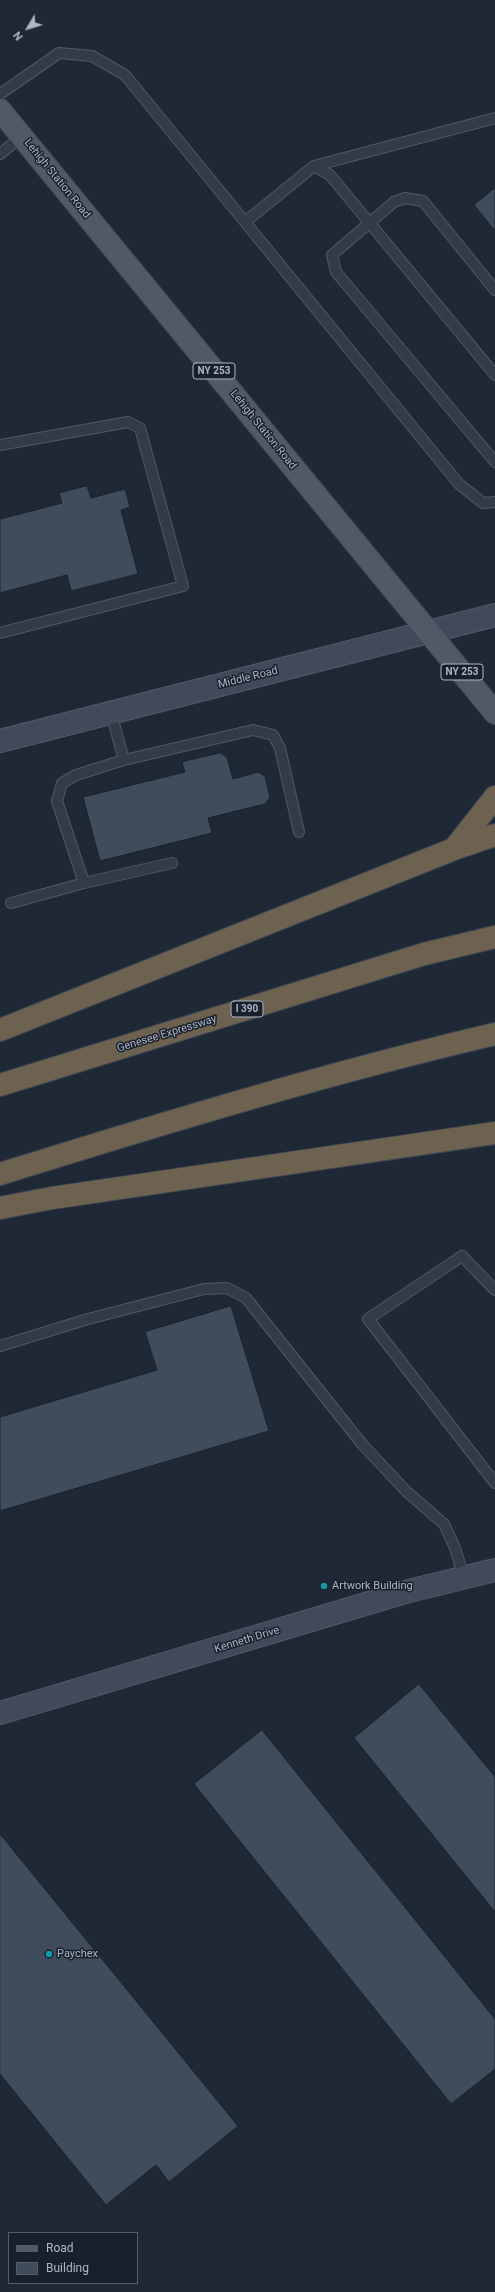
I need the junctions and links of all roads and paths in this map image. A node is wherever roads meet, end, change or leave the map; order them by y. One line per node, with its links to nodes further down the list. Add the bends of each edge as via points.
1 (0, 94): 7 (lane, via 59,53 92,56 125,75)
2 (0, 110): 4 (main road, Lehigh Station Road / NY 253)
3 (495, 118): 6 (lane)
4 (22, 136): 5 (lane); 15 (main road, Lehigh Station Road / NY 253)
5 (0, 154)
6 (314, 166): 7 (lane); 8 (lane, via 330,175)
7 (245, 222): 13 (lane, via 459,484 483,503)
8 (369, 223): 9 (lane, via 394,202 405,198 423,201); 10 (lane); 12 (lane, via 332,255 336,272)
9 (495, 290)
10 (495, 375)
11 (0, 445): 16 (lane, via 128,422 140,428 184,586)
12 (495, 462)
13 (495, 502)
14 (495, 615): 15 (street, Middle Road)
15 (429, 632): 17 (street, Middle Road); 18 (main road, Lehigh Station Road / NY 253)
16 (0, 633)
17 (111, 713): 19 (street, Middle Road); 20 (lane)
18 (495, 713)
19 (0, 741)
20 (124, 760): 22 (lane, via 253,730 273,735 280,748); 26 (lane, via 76,775 62,783 57,801)
21 (495, 797): 24 (highway)
22 (299, 832)
23 (495, 835): 24 (highway)
24 (454, 849): 29 (highway)
25 (172, 863): 26 (lane)
26 (84, 883): 27 (lane)
27 (11, 903)
28 (495, 937): 31 (highway, Genesee Expressway / I 390, via 424,954)
29 (0, 1030)
30 (495, 1034): 33 (highway, via 383,1060)
31 (0, 1085)
32 (495, 1133): 34 (highway, via 52,1198)
33 (0, 1174)
34 (0, 1208)
35 (495, 1290): 37 (lane, via 462,1256 368,1319)
36 (0, 1346): 39 (lane, via 88,1319 196,1291 227,1288 246,1298 362,1444 407,1492 444,1524)
37 (495, 1483)
38 (495, 1570): 39 (street, Kenneth Drive)
39 (464, 1577): 40 (street, Kenneth Drive, via 409,1591)
40 (0, 1713)

